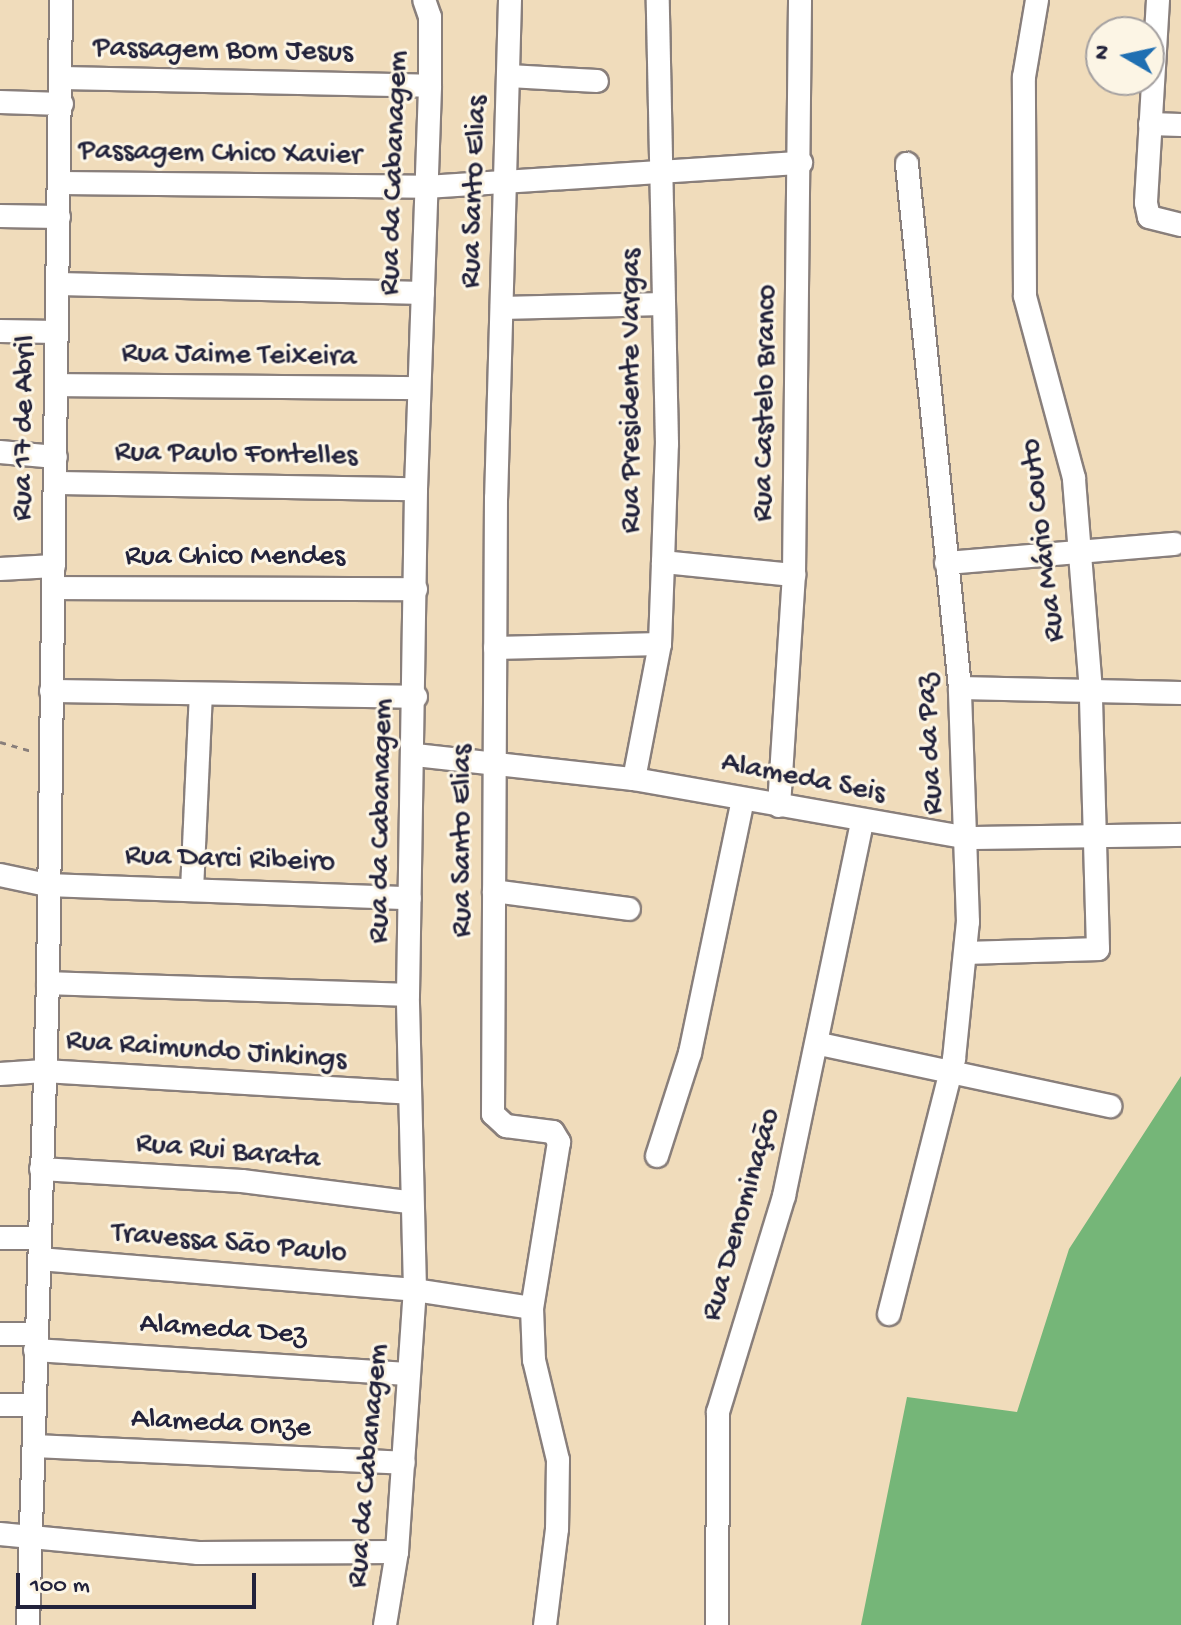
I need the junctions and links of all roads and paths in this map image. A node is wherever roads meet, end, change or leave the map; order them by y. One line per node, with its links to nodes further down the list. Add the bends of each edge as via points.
1 (61, 0): 9 (street, Rua 17 de Abril)
2 (510, 0): 8 (street, Rua Santo Elias)
3 (658, 0): 18 (street, Rua Presidente Vargas)
4 (800, 0): 16 (street, Rua Castelo Branco)
5 (1037, 0): 38 (street, Rua Mário Couto, via 1024,77 1025,296 1062,421)
6 (1158, 0): 14 (street)
7 (427, 8): 11 (street, Rua da Cabanagem)
8 (509, 76): 10 (street); 20 (street, Rua Santo Elias)
9 (62, 78): 11 (street, Passagem Bom Jesus); 13 (street, Rua 17 de Abril)
10 (597, 81)
11 (430, 86): 21 (street, Rua da Cabanagem)
12 (0, 102): 13 (street)
13 (62, 104): 19 (street, Rua 17 de Abril)
14 (1150, 124): 15 (street); 24 (street, via 1149,217)
15 (1181, 125)
16 (801, 163): 18 (street, Passagem Chico Xavier); 42 (street, Rua Castelo Branco)
17 (907, 164): 40 (street, Rua da Paz)
18 (661, 175): 20 (street, Passagem Chico Xavier); 27 (street, Rua Presidente Vargas)
19 (61, 183): 21 (street, Passagem Chico Xavier); 23 (street, Rua 17 de Abril)
20 (506, 183): 21 (street, Passagem Chico Xavier); 28 (street, Rua Santo Elias)
21 (426, 187): 26 (street, Rua da Cabanagem)
22 (0, 216): 23 (street)
23 (59, 217): 25 (street, Rua 17 de Abril)
24 (1181, 225)
25 (60, 284): 26 (street); 30 (street, Rua 17 de Abril)
26 (423, 293): 32 (street, Rua da Cabanagem)
27 (663, 304): 28 (street); 39 (street, Rua Presidente Vargas)
28 (502, 308): 46 (street, Rua Santo Elias)
29 (0, 331): 30 (street)
30 (57, 332): 31 (street, Rua 17 de Abril)
31 (57, 385): 32 (street, Rua Jaime Teixeira); 34 (street, Rua 17 de Abril)
32 (419, 388): 36 (street, Rua da Cabanagem)
33 (0, 452): 34 (street)
34 (56, 457): 35 (street, Rua 17 de Abril)
35 (56, 483): 36 (street, Rua Paulo Fontelles); 43 (street, Rua 17 de Abril)
36 (416, 489): 44 (street, Rua da Cabanagem)
37 (1174, 544): 38 (street)
38 (1081, 553): 40 (street); 49 (street, Rua Mário Couto)
39 (663, 562): 42 (street); 45 (street, Rua Presidente Vargas)
40 (946, 563): 47 (street, Rua da Paz)
41 (0, 569): 43 (street, Rua Chico Mendes)
42 (794, 575): 59 (street, Rua Castelo Branco)
43 (54, 577): 44 (street, Rua Chico Mendes); 48 (street, Rua 17 de Abril)
44 (416, 589): 52 (street, Rua da Cabanagem)
45 (660, 644): 46 (street); 57 (street, Rua Presidente Vargas)
46 (495, 648): 56 (street, Rua Santo Elias)
47 (960, 688): 49 (street); 63 (street, Rua da Paz)
48 (51, 691): 51 (street); 55 (street, Rua 17 de Abril)
49 (1091, 691): 50 (street); 62 (street, Rua Mário Couto)
50 (1181, 693)
51 (201, 695): 52 (street); 66 (street)
52 (416, 697): 54 (street, Rua da Cabanagem)
53 (0, 742): 55 (path)
54 (415, 755): 56 (street, Alameda Seis); 68 (street, Rua da Cabanagem)
55 (49, 757): 65 (street, Rua 17 de Abril)
56 (494, 760): 57 (street, Alameda Seis); 67 (street, Rua Santo Elias)
57 (634, 779): 58 (street, Alameda Seis)
58 (743, 799): 59 (street, Alameda Seis); 79 (street, via 690,1053)
59 (779, 806): 60 (street, Alameda Seis)
60 (862, 823): 63 (street, Alameda Seis); 73 (street, Rua Denominação)
61 (1181, 835): 62 (street, Alameda Seis)
62 (1095, 837): 63 (street, Alameda Seis); 70 (street, Rua Mário Couto, via 1098,949)
63 (968, 838): 70 (street, Rua da Paz)
64 (0, 875): 65 (street, Rua Darci Ribeiro)
65 (47, 885): 66 (street, Rua Darci Ribeiro); 71 (street, Rua 17 de Abril)
66 (192, 890): 68 (street, Rua Darci Ribeiro)
67 (494, 891): 69 (street); 85 (street, Rua Santo Elias, via 493,1114 506,1126 553,1132 559,1142)
68 (410, 898): 72 (street, Rua da Cabanagem)
69 (629, 909)
70 (967, 953): 75 (street, Rua da Paz)
71 (48, 983): 72 (street); 74 (street, Rua 17 de Abril)
72 (408, 995): 77 (street, Rua da Cabanagem)
73 (820, 1044): 75 (street); 100 (street, Rua Denominação, via 784,1196 718,1412)
74 (44, 1071): 76 (street, Rua Raimundo Jinkings); 77 (street, Rua Raimundo Jinkings); 80 (street, Rua 17 de Abril)
75 (951, 1072): 78 (street); 86 (street, Rua da Paz)
76 (0, 1074)
77 (409, 1093): 81 (street, Rua da Cabanagem)
78 (1110, 1106)
79 (657, 1156)
80 (41, 1169): 81 (street, Rua Rui Barata, via 242,1181); 83 (street, Rua 17 de Abril)
81 (409, 1202): 84 (street, Rua da Cabanagem)
82 (0, 1238): 83 (street, Travessa São Paulo)
83 (39, 1249): 84 (street, Travessa São Paulo); 88 (street, Rua 17 de Abril)
84 (415, 1290): 85 (street, Travessa São Paulo); 89 (street, Rua da Cabanagem)
85 (532, 1308): 99 (street, Rua Santo Elias, via 534,1360 558,1460 557,1529)
86 (889, 1314)
87 (0, 1334): 88 (street, Alameda Dez)
88 (36, 1342): 89 (street, Alameda Dez); 91 (street, Rua 17 de Abril)
89 (407, 1374): 93 (street, Rua da Cabanagem)
90 (0, 1405): 91 (street)
91 (35, 1405): 92 (street, Rua 17 de Abril)
92 (34, 1446): 93 (street, Alameda Onze); 95 (street, Rua 17 de Abril)
93 (404, 1463): 96 (street, Rua da Cabanagem)
94 (0, 1534): 95 (street)
95 (29, 1538): 96 (street, via 198,1553); 97 (street, Rua 17 de Abril)
96 (397, 1552): 98 (street, Rua da Cabanagem)
97 (28, 1625)
98 (385, 1625)
99 (545, 1625)
100 (717, 1625)

